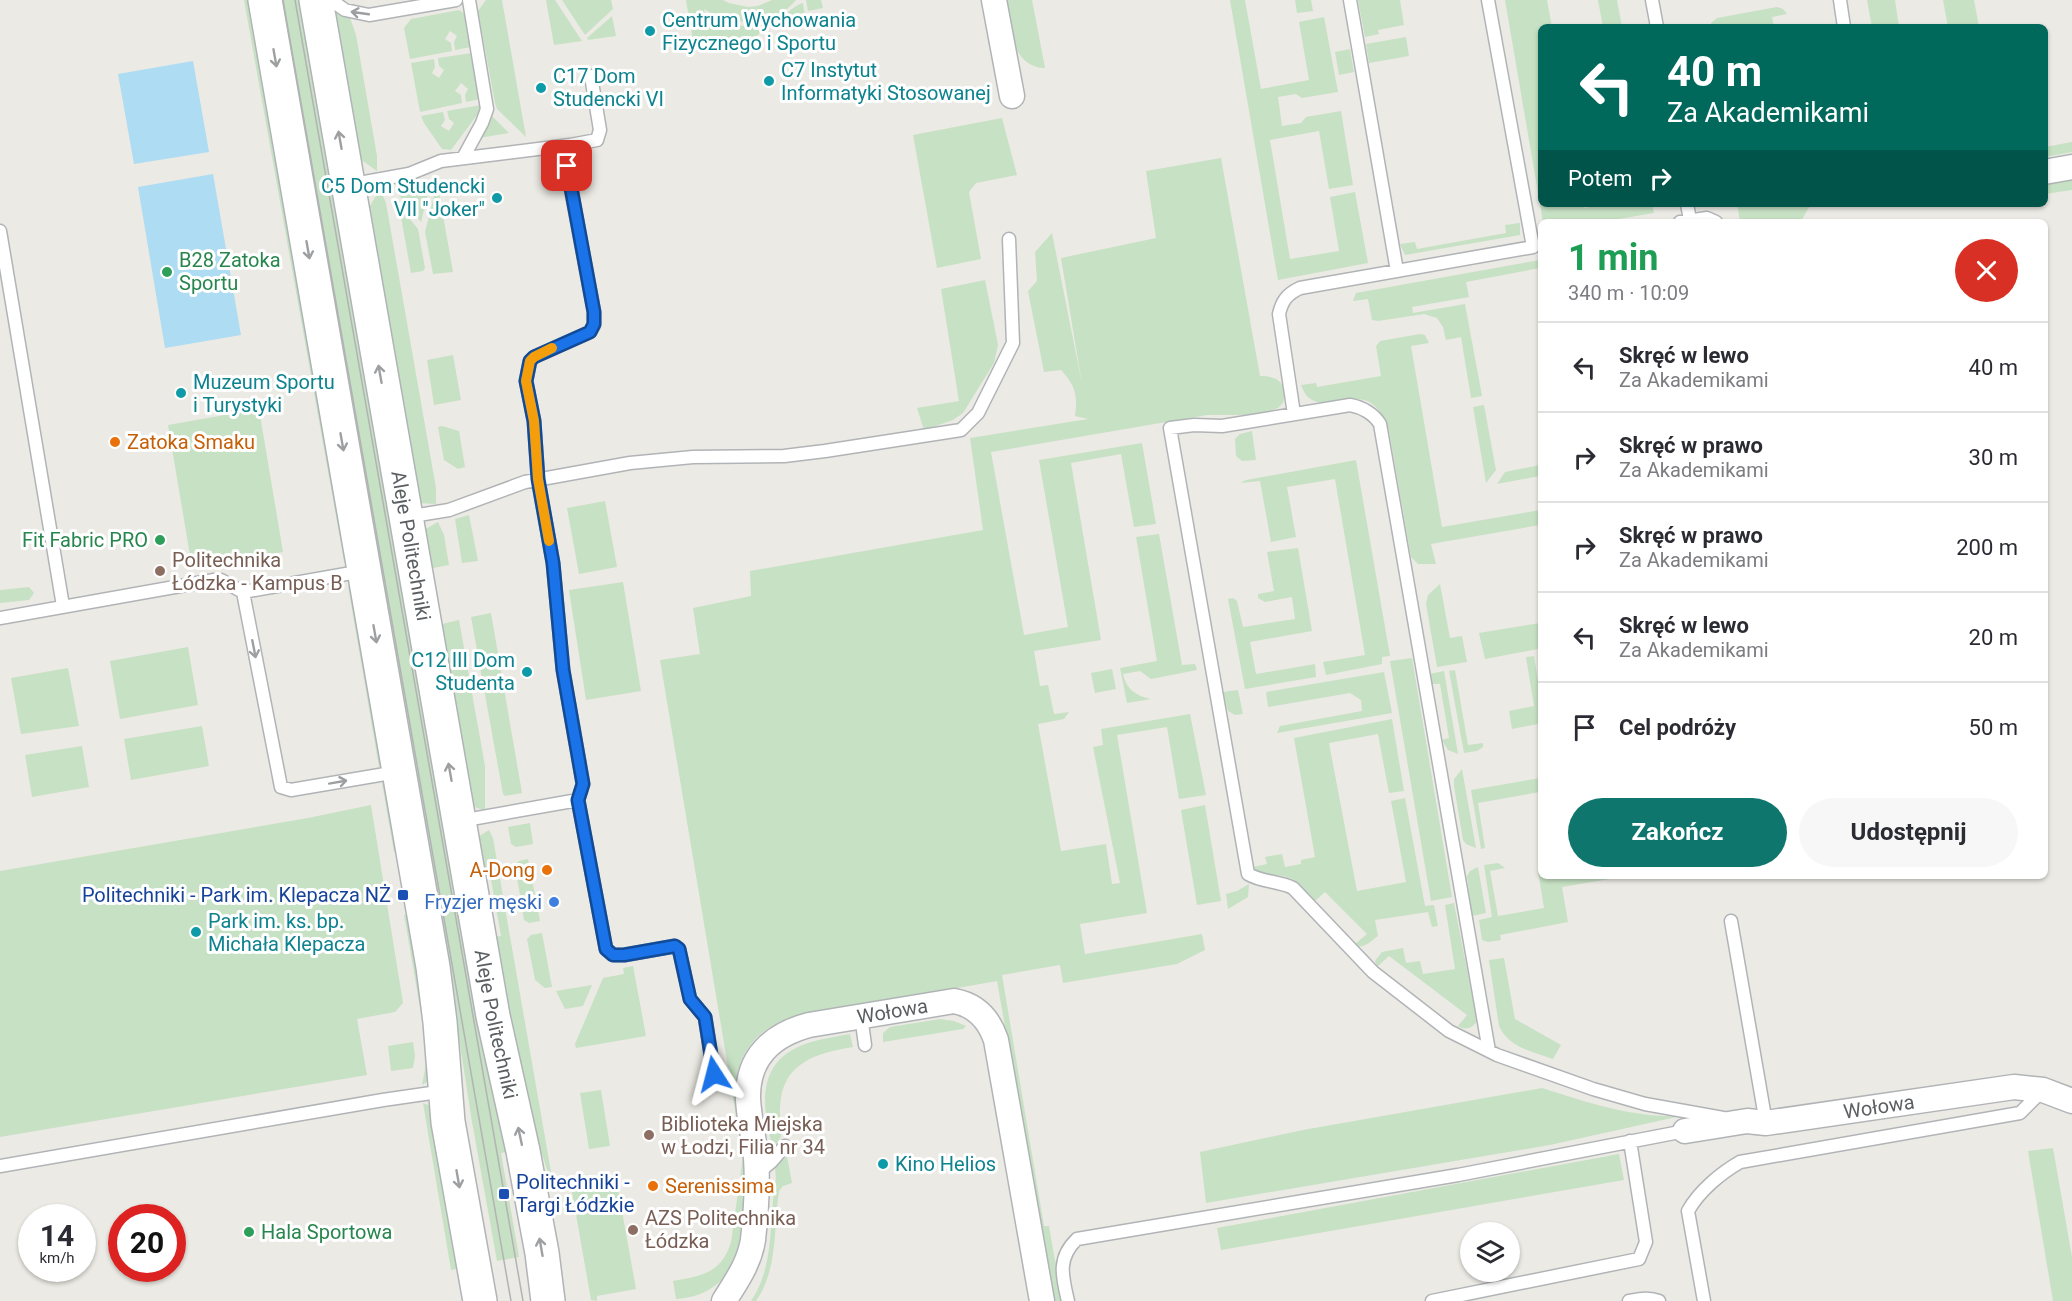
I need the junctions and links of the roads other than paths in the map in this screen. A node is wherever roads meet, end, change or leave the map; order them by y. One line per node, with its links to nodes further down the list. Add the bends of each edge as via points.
1 (265, 0): 27 (main road, one-way to 27)
2 (316, 0): 19 (main road, Aleje Politechniki, one-way to 2)
3 (331, 0): 4 (lane, one-way to 3, via 369,15 345,10)
4 (456, 0)
5 (469, 0): 16 (lane, via 487,109)
6 (994, 0): 14 (street)
7 (1350, 0): 23 (lane)
8 (1488, 0): 22 (lane)
9 (1652, 0): 11 (lane)
10 (1840, 0): 12 (lane)
11 (1656, 24)
12 (1844, 24)
13 (591, 76): 15 (lane, via 600,134 591,142)
14 (1012, 96)
15 (563, 146): 16 (lane); 25 (lane, via 595,318 590,332 530,361 526,381 534,421)
16 (463, 158): 19 (lane, via 441,161 400,176)
17 (2072, 167): 18 (street)
18 (2048, 171)
19 (347, 185): 26 (main road, Aleje Politechniki, one-way to 19)
20 (0, 231): 29 (lane)
21 (1010, 239): 25 (lane, via 1013,343 978,413 961,430 784,456 630,463)
22 (1537, 246): 23 (lane)
23 (1397, 271): 24 (lane, via 1300,288 1289,293 1281,304 1279,314)
24 (1294, 414): 37 (lane, via 1350,405 1380,424); 37 (lane, via 1222,426 1170,428 1248,874 1293,888 1373,972 1449,1031)
25 (538, 479): 26 (lane, via 449,510); 32 (lane, via 553,563 563,670 583,784)
26 (405, 518): 33 (main road, Aleje Politechniki, one-way to 26)
27 (364, 571): 28 (lane); 31 (main road, one-way to 31)
28 (243, 592): 29 (lane, via 214,580); 31 (lane, one-way to 31, via 281,786 291,790)
29 (63, 606): 30 (lane)
30 (0, 618)
31 (399, 771): 39 (main road, via 433,967)
32 (578, 800): 33 (lane); 38 (lane, via 606,949 613,955 675,946 679,949 690,999 705,1017)
33 (458, 821): 50 (main road, Aleje Politechniki, one-way to 33, via 531,1193 495,1028)
34 (1731, 921): 42 (lane)
35 (861, 1016): 36 (lane); 47 (street, Wołowa, via 787,1032 759,1056 748,1091); 52 (street, Wołowa, via 954,1001 972,1007 991,1026)
36 (864, 1045)
37 (1489, 1051): 42 (lane, via 1645,1104)
38 (714, 1074)
39 (445, 1090): 46 (lane); 49 (main road, one-way to 49)
40 (2043, 1090): 41 (street, Wołowa); 42 (street, Wołowa, via 2014,1087); 57 (lane, via 2020,1113 1740,1162 1695,1200 1688,1211)
41 (2072, 1101)
42 (1757, 1122): 43 (street, Wołowa)
43 (1685, 1131): 44 (lane)
44 (1630, 1141): 53 (lane, via 1458,1175 1077,1239 1064,1255 1062,1276); 54 (lane, via 1646,1242 1639,1259)
45 (785, 1146): 47 (lane)
46 (0, 1166)
47 (757, 1174): 48 (street, Wołowa, via 751,1250 742,1274)
48 (727, 1296): 51 (street, Wołowa)
49 (480, 1301)
50 (548, 1301)
51 (705, 1301)
52 (1042, 1301)
53 (1068, 1301)
54 (1432, 1301)
55 (1629, 1301): 56 (lane)
56 (1659, 1301)
57 (1704, 1301)

